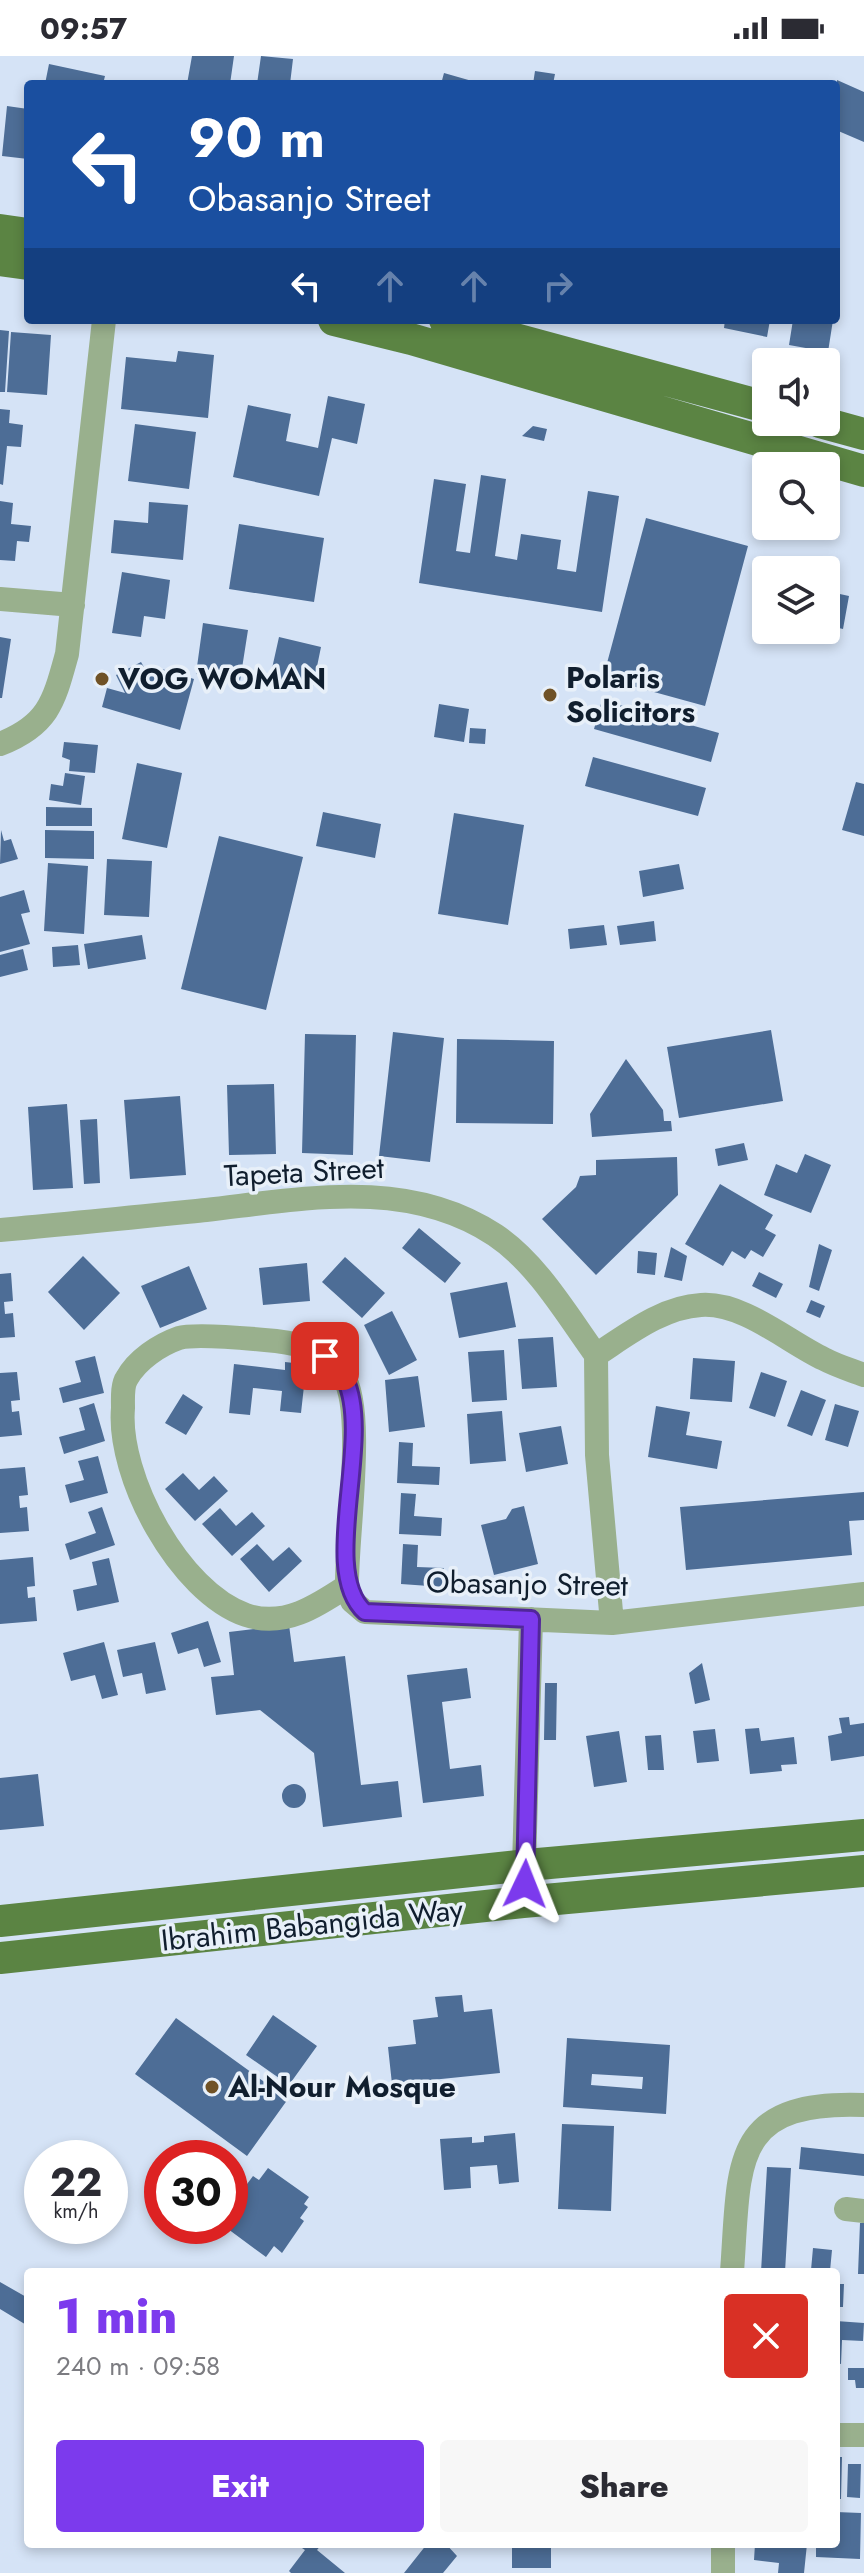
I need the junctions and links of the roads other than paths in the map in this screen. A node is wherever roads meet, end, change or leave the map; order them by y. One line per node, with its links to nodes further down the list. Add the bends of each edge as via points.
1 (0, 230): 2 (main road)
2 (24, 233)
3 (0, 260): 4 (main road)
4 (24, 263)
5 (104, 324): 13 (street)
6 (350, 324): 11 (main road)
7 (460, 324): 8 (main road)
8 (752, 403)
9 (840, 427): 10 (main road)
10 (864, 434)
11 (864, 471)
12 (0, 599): 13 (street)
13 (73, 605): 14 (street, via 54,701 38,723)
14 (0, 744)
15 (0, 1230): 16 (street, Tapeta Street, via 315,1198 372,1195 419,1202 462,1216 497,1236 542,1281)
16 (596, 1355): 17 (street, via 637,1328 702,1304 738,1312 825,1360); 21 (street, via 597,1455)
17 (864, 1375)
18 (347, 1586): 18 (street, via 309,1611 261,1618 245,1615 196,1582 147,1514 130,1474 121,1423 125,1380 150,1353 181,1338 297,1344 325,1356 344,1377 354,1407); 20 (street, Obasanjo Street, via 352,1601 365,1612)
19 (864, 1594): 21 (street, Obasanjo Street)
20 (531, 1619): 21 (street, Obasanjo Street); 23 (street)
21 (612, 1623)
22 (864, 1835): 23 (main road, Ibrahim Babangida Way)
23 (527, 1865): 25 (street); 26 (main road, Ibrahim Babangida Way)
24 (864, 1871): 25 (main road, Ibrahim Babangida Way)
25 (523, 1902): 27 (main road, Ibrahim Babangida Way)
26 (0, 1921)
27 (0, 1958)
28 (864, 2105): 29 (street, via 809,2106 783,2114 749,2143 739,2173)
29 (732, 2268)
30 (840, 2435): 31 (street)
31 (864, 2435)
32 (723, 2548): 33 (street)
33 (723, 2573)

